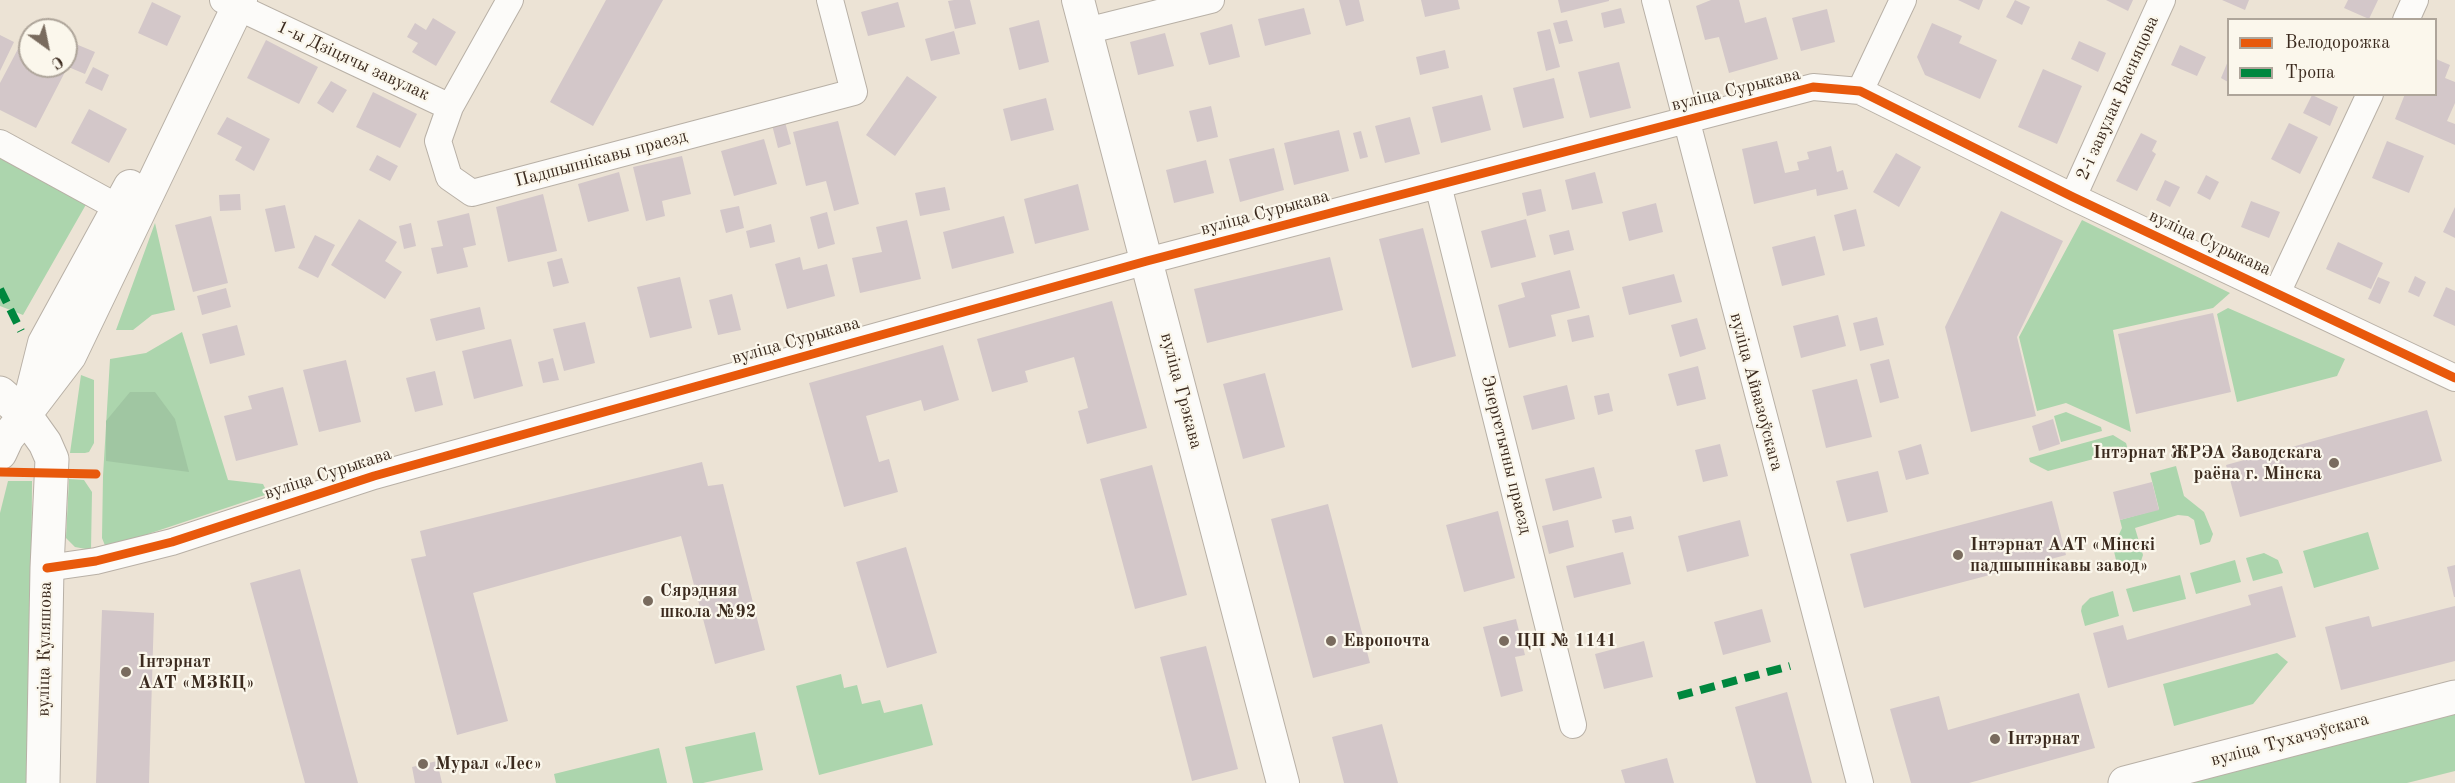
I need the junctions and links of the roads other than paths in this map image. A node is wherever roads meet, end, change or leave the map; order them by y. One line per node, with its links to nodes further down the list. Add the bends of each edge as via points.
1 (510, 0): 14 (street, Падшыпнікавы праезд)
2 (830, 0): 14 (street, Падшыпнікавы праезд, via 854,92 472,193 449,177 438,141)
3 (1078, 0): 11 (street, вуліца Грэкава)
4 (1211, 0): 11 (street)
5 (1655, 0): 15 (street, вуліца Айвазоўскага)
6 (1903, 0): 12 (street)
7 (2162, 0): 19 (street, 2-і завулак Васняцова)
8 (2415, 0): 10 (street)
9 (234, 2): 14 (street, 1-ы Дзіцячы завулак); 16 (street)
10 (2407, 18)
11 (1086, 31): 21 (street, вуліца Грэкава)
12 (1860, 91): 15 (street, вуліца Сурыкава, via 1813,87); 19 (street, вуліца Сурыкава)
13 (2369, 96): 22 (street)
14 (450, 107)
15 (1685, 120): 18 (street, вуліца Сурыкава); 32 (street, вуліца Айвазоўскага)
16 (181, 123): 20 (street, via 143,163); 25 (street, via 70,356)
17 (0, 143): 20 (street)
18 (1438, 185): 21 (street, вуліца Сурыкава); 29 (street, Энергетычны праезд)
19 (2073, 197): 22 (street, вуліца Сурыкава)
20 (117, 207): 25 (street, via 44,343)
21 (1147, 261): 27 (street, вуліца Сурыкава, via 374,476 172,542 96,561); 31 (street, вуліца Грэкава)
22 (2277, 293): 23 (street, вуліца Сурыкава)
23 (2455, 378)
24 (0, 393): 25 (main road, вуліца Куляшова)
25 (13, 416): 26 (main road); 27 (main road, вуліца Куляшова, via 45,443 52,459)
26 (0, 453)
27 (47, 568): 30 (main road, вуліца Куляшова)
28 (2455, 698): 33 (main road, вуліца Тухачэўскага)
29 (1574, 725)
30 (43, 783)
31 (1283, 783)
32 (1860, 783)
33 (2125, 783)

